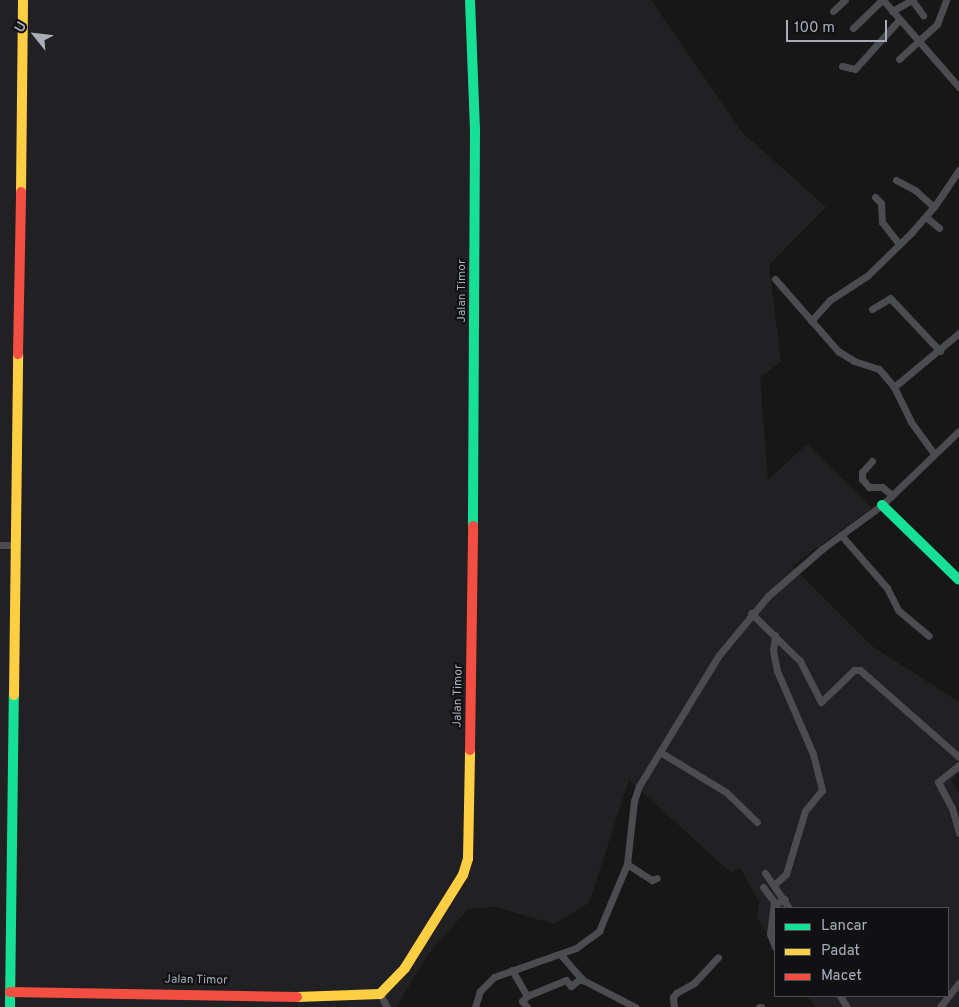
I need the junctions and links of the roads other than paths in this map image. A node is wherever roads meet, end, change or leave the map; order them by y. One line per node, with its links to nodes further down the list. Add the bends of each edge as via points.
1 (23, 0): 38 (street)
2 (470, 0): 63 (street, Jalan Timor, via 475,128 475,373 468,863 405,968)
3 (845, 0): 8 (street)
4 (882, 0): 7 (street); 11 (street)
5 (912, 0): 7 (street); 9 (street)
6 (946, 0): 12 (street, via 937,24)
7 (892, 11): 10 (street)
8 (833, 12)
9 (923, 15)
10 (899, 20): 12 (street); 14 (street, via 856,69)
11 (853, 28)
12 (920, 41): 13 (street); 15 (street)
13 (898, 59)
14 (842, 66)
15 (959, 87)
16 (959, 170): 17 (street)
17 (953, 179): 19 (street); 21 (street)
18 (896, 180): 21 (street, via 915,190)
19 (959, 186)
20 (875, 197): 24 (street, via 881,203 882,222)
21 (934, 207): 22 (street)
22 (926, 217): 23 (street); 24 (street)
23 (939, 228)
24 (898, 244): 27 (street, via 867,276 830,300)
25 (775, 279): 27 (street)
26 (872, 309): 29 (street, via 890,298)
27 (811, 321): 30 (street, via 838,351 854,361 879,369)
28 (959, 333): 29 (street)
29 (940, 351): 30 (street)
30 (894, 386): 32 (street, via 910,422)
31 (959, 430): 32 (street)
32 (934, 454): 34 (street)
33 (872, 461): 34 (street, via 862,472 862,479 869,486 882,487)
34 (892, 495): 35 (street)
35 (882, 505): 36 (street); 39 (street)
36 (841, 535): 40 (street); 42 (street, via 887,588 898,610)
37 (0, 545): 38 (street)
38 (15, 545): 62 (street)
39 (959, 580)
40 (751, 613): 41 (street); 43 (street, via 719,654)
41 (775, 635): 44 (street, via 800,661 821,702 854,670 860,670); 51 (street, via 773,650 777,671 813,754 822,790 805,811 786,874)
42 (929, 636)
43 (660, 752): 46 (street, via 726,792); 48 (street, via 639,786 634,801)
44 (959, 757)
45 (959, 765): 47 (street, via 938,782 950,803)
46 (757, 822)
47 (959, 833)
48 (627, 864): 50 (street, via 652,880); 57 (street, via 599,931 583,945)
49 (764, 873): 51 (street)
50 (657, 878)
51 (774, 884): 53 (street)
52 (763, 887): 54 (street)
53 (785, 899): 54 (street); 55 (street)
54 (774, 902): 56 (street, via 770,934)
55 (789, 907)
56 (774, 944)
57 (560, 954): 59 (street); 60 (street)
58 (718, 957): 72 (street, via 694,983 676,993)
59 (512, 970): 64 (street); 69 (street, via 488,982 478,994)
60 (581, 978): 64 (street, via 571,986 566,980); 71 (street)
61 (959, 984): 65 (street)
62 (10, 992): 63 (street, Jalan Timor); 67 (street)
63 (380, 994): 68 (street)
64 (527, 996): 70 (street, via 522,1001)
65 (949, 996)
66 (948, 997): 73 (street)
67 (10, 1007)
68 (387, 1007)
69 (475, 1007)
70 (527, 1007)
71 (635, 1007)
72 (674, 1007)
73 (940, 1007)

